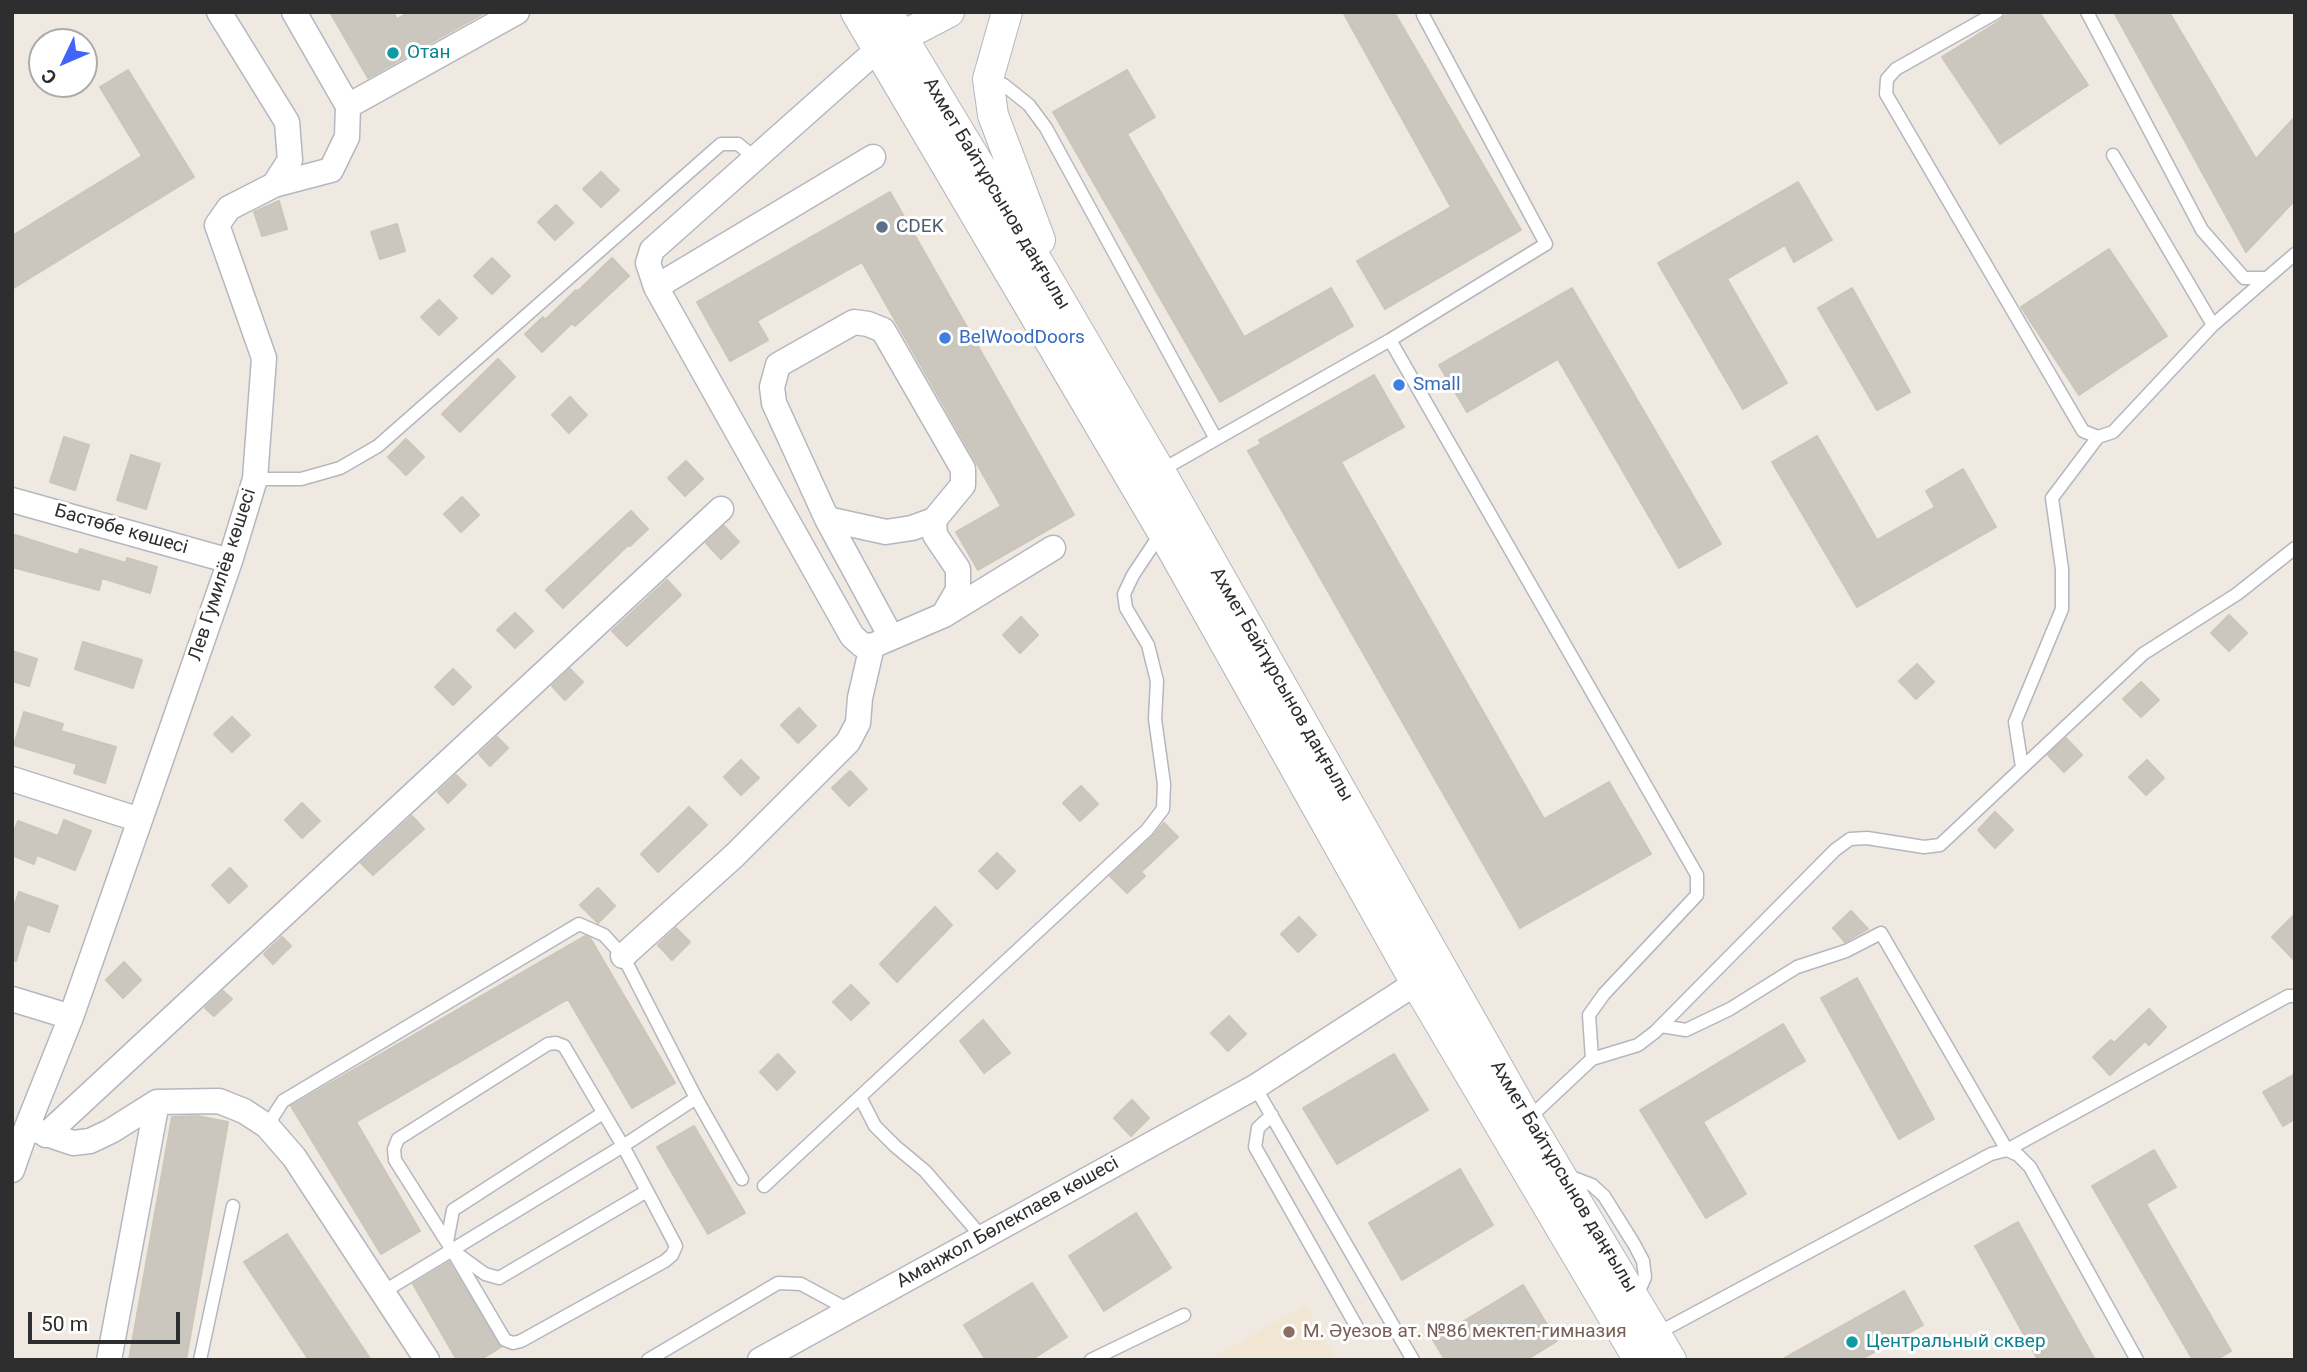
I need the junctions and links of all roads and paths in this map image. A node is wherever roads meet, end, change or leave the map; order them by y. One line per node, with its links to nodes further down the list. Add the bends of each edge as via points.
1 (219, 12): 16 (street, via 287,122 290,159)
2 (294, 12): 12 (street)
3 (517, 12): 12 (street)
4 (856, 12): 10 (street, Ахмет Байтұрсынов даңғылы)
5 (949, 12): 10 (street)
6 (1007, 12): 11 (street)
7 (1997, 12): 23 (lane, via 1896,69 1888,79 1886,94 2083,431)
8 (2087, 12): 19 (lane, via 2202,230 2244,278)
9 (1423, 15): 22 (lane, via 1546,244)
10 (889, 33): 15 (street); 18 (street, Ахмет Байтұрсынов даңғылы); 31 (street, Ахмет Байтұрсынов даңғылы)
11 (988, 79): 18 (street, via 993,115 1042,246); 24 (lane, via 1004,85 1029,105 1046,128)
12 (348, 106): 16 (street, via 347,137 331,170)
13 (2113, 155): 21 (lane)
14 (873, 157): 20 (street)
15 (755, 158): 20 (street, via 652,250 648,263); 26 (lane, via 738,144 721,144 378,446 340,468 302,479)
16 (274, 185): 26 (street, Лев Гумилёв көшесі, via 229,208 217,225 264,358)
17 (2295, 254): 19 (lane)
18 (1043, 271): 25 (street, Ахмет Байтұрсынов даңғылы)
19 (2267, 278): 21 (lane)
20 (656, 288): 36 (street, via 852,636 862,645)
21 (2213, 326): 23 (lane, via 2113,432)
22 (1390, 340): 24 (lane); 46 (lane, via 1697,875 1697,895 1589,1015)
23 (2098, 438): 37 (lane, via 2052,498 2062,569 2062,609 2015,722)
24 (1216, 439): 25 (lane)
25 (1160, 471): 53 (street, Ахмет Байтұрсынов даңғылы)
26 (255, 479): 34 (street, Лев Гумилёв көшесі)
27 (12, 500): 34 (street, Бастөбе көшесі)
28 (722, 509): 55 (street)
29 (828, 519): 30 (street, via 886,531); 30 (street, via 774,403 772,387 778,365 854,323 883,330 963,469 963,485); 36 (street)
30 (934, 520): 35 (street, via 935,535 958,569 958,590)
31 (1162, 530): 41 (street, Ахмет Байтұрсынов даңғылы); 48 (lane, via 1124,594 1126,608 1148,645 1157,681 1163,809 1147,830)
32 (1053, 548): 35 (street)
33 (2295, 548): 37 (lane, via 2237,594 2143,654)
34 (230, 561): 39 (street, Лев Гумилёв көшесі)
35 (944, 615): 36 (street)
36 (881, 641): 40 (street, via 860,698 858,723 848,742 734,856)
37 (2022, 767): 45 (lane, via 1940,845 1850,839)
38 (12, 779): 39 (street)
39 (141, 820): 44 (street, Лев Гумилёв көшесі)
40 (623, 956): 49 (lane); 54 (lane, via 604,935 579,923 283,1101)
41 (1416, 983): 47 (street, Аманжол Бөлекпаев көшесі); 77 (street, Ахмет Байтұрсынов даңғылы)
42 (2295, 996): 57 (lane)
43 (12, 999): 44 (street)
44 (71, 1017): 55 (street, Лев Гумилёв көшесі)
45 (1661, 1026): 46 (lane, via 1638,1045); 57 (lane, via 1686,1030 1797,967 1846,951 1881,933)
46 (1592, 1059): 53 (lane)
47 (1255, 1087): 52 (lane); 63 (street, Аманжол Бөлекпаев көшесі)
48 (860, 1097): 60 (lane); 63 (lane, via 875,1126 925,1171)
49 (696, 1098): 56 (lane); 59 (lane)
50 (157, 1102): 54 (street, via 219,1101); 55 (street, via 90,1141 72,1143); 70 (street)
51 (603, 1113): 56 (lane); 64 (lane, via 453,1210); 64 (lane, via 564,1046 548,1044 398,1139 395,1160)
52 (1272, 1115): 68 (lane, via 1258,1128 1255,1147); 76 (lane)
53 (1527, 1119): 69 (street, Ахмет Байтұрсынов даңғылы)
54 (267, 1126): 65 (street, via 294,1157)
55 (36, 1131): 58 (street, Лев Гумилёв көшесі)
56 (623, 1146): 61 (lane); 64 (lane)
57 (2007, 1150): 69 (lane, via 1991,1154); 79 (lane, via 2030,1167)
58 (12, 1170)
59 (742, 1179)
60 (764, 1186)
61 (647, 1191): 64 (lane, via 499,1278 485,1274); 64 (lane, via 676,1246 672,1255 521,1342 505,1340)
62 (233, 1206): 71 (lane)
63 (982, 1237): 66 (street, Аманжол Бөлекпаев көшесі)
64 (449, 1246): 65 (lane)
65 (383, 1292): 72 (street)
66 (849, 1311): 73 (lane, via 801,1284 778,1283); 74 (street, Аманжол Бөлекпаев көшесі)
67 (1184, 1315): 75 (lane)
68 (1358, 1329)
69 (1656, 1334): 78 (street, Ахмет Байтұрсынов даңғылы)
70 (108, 1360)
71 (201, 1360)
72 (427, 1360)
73 (648, 1360)
74 (760, 1360)
75 (1091, 1360)
76 (1413, 1360)
77 (1639, 1360)
78 (1671, 1360)
79 (2137, 1360)

